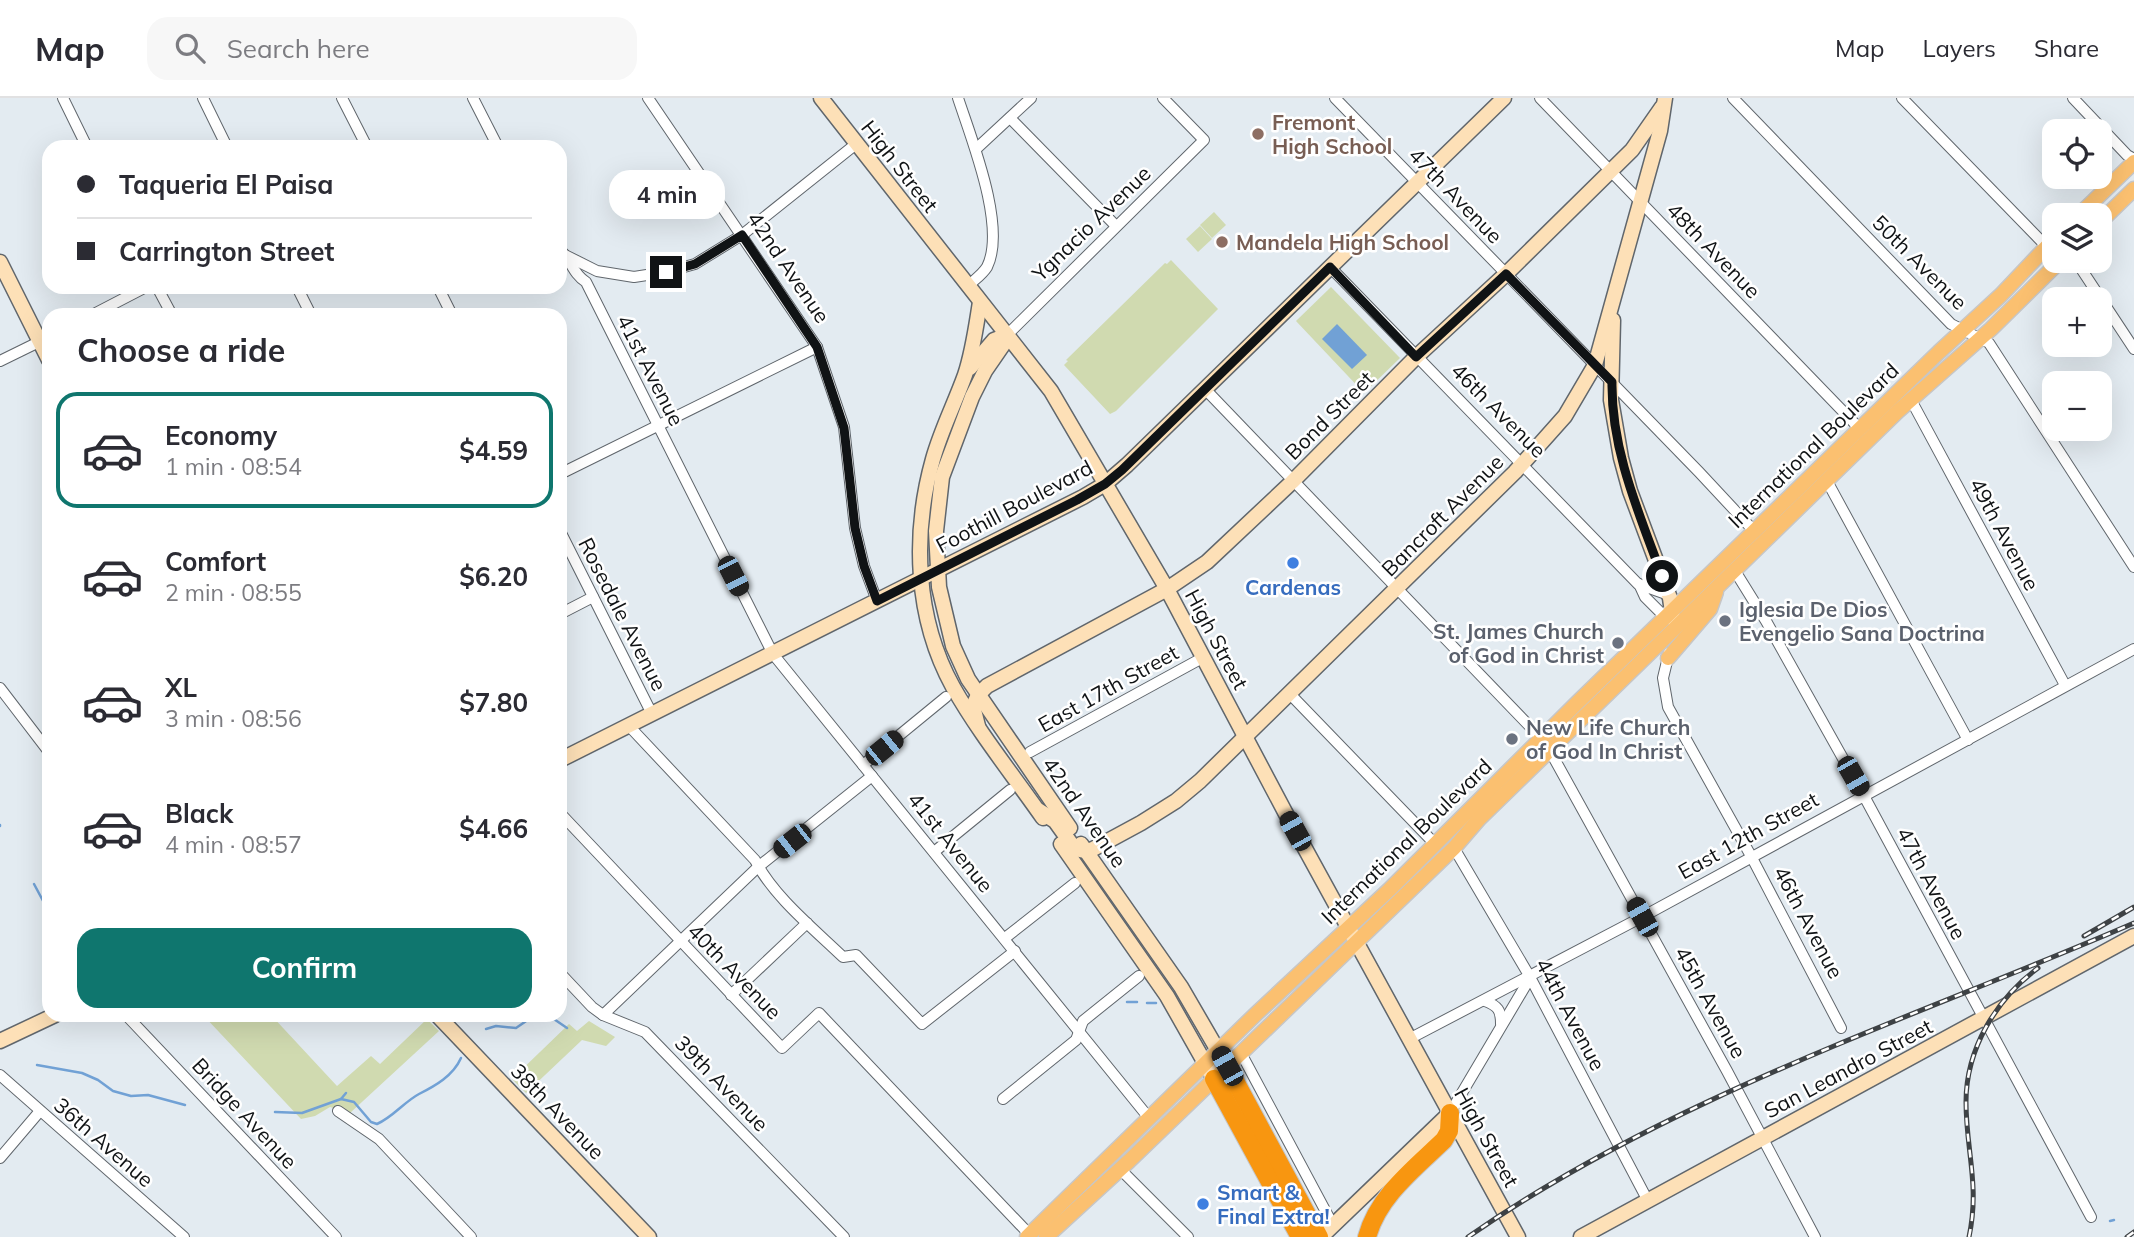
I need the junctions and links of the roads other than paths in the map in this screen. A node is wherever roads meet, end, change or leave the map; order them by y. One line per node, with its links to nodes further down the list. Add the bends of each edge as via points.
1 (63, 98): 18 (street)
2 (203, 98): 19 (street)
3 (342, 98): 20 (street)
4 (473, 98): 21 (street)
5 (648, 98): 33 (street, 42nd Avenue)
6 (821, 98): 22 (main road, High Street)
7 (958, 98): 23 (street)
8 (1031, 98): 17 (street)
9 (1163, 98): 31 (street, Ygnacio Avenue, via 1204,140)
10 (1335, 98): 26 (street, 47th Avenue)
11 (1504, 98): 26 (main road, Foothill Boulevard)
12 (1540, 98): 25 (street, 48th Avenue)
13 (1733, 98): 49 (street, 50th Avenue, via 1951,324)
14 (1902, 98): 32 (street)
15 (2073, 98): 24 (street)
16 (1664, 102): 25 (main road, Bond Street, via 1638,142); 28 (main road, Bancroft Avenue)
17 (1010, 118): 23 (street); 31 (street)
18 (84, 140)
19 (224, 140)
20 (363, 140)
21 (494, 140)
22 (856, 144): 33 (street); 44 (main road, High Street)
23 (976, 149): 44 (street, via 991,216 991,254 983,272)
24 (2134, 160): 29 (main road)
25 (1610, 171): 28 (street, 48th Avenue); 42 (main road, Bond Street)
26 (1418, 182): 38 (main road, Foothill Boulevard); 42 (street, 47th Avenue)
27 (2134, 189): 30 (main road)
28 (1640, 201): 46 (main road, Bancroft Avenue); 64 (street, 48th Avenue)
29 (2091, 203)
30 (2112, 210)
31 (1116, 226): 50 (street, Ygnacio Avenue)
32 (2042, 234)
33 (742, 235): 39 (street, via 695,264 666,272 634,277); 54 (street, 42nd Avenue)
34 (2042, 253): 49 (main road, International Boulevard)
35 (567, 255): 39 (street)
36 (567, 261): 43 (street, 41st Avenue)
37 (0, 262): 51 (main road)
38 (1330, 267): 56 (street, 46th Avenue); 60 (main road, Foothill Boulevard)
39 (597, 271): 43 (street)
40 (2048, 273): 52 (main road, International Boulevard)
41 (2084, 273): 55 (street)
42 (1506, 274): 56 (main road, Bond Street); 58 (street, 47th Avenue)
43 (586, 282): 63 (street, 41st Avenue)
44 (968, 286): 47 (main road, High Street)
45 (132, 294): 48 (street)
46 (1614, 298): 58 (main road, Bancroft Avenue); 59 (main road)
47 (980, 302): 50 (main road, High Street); 61 (main road)
48 (106, 308)
49 (1963, 330): 52 (street, 50th Avenue); 64 (main road, International Boulevard)
50 (1007, 335): 61 (main road, via 984,350); 69 (main road, High Street, via 1051,391); 73 (main road, 42nd Avenue, via 978,383 947,458 936,513)
51 (42, 336)
52 (1980, 338): 62 (main road, International Boulevard); 72 (street, 50th Avenue, via 1989,343)
53 (42, 340): 57 (street)
54 (817, 347): 63 (street); 82 (street, 42nd Avenue, via 844,428 855,528)
55 (2134, 349)
56 (1416, 357): 65 (street, 46th Avenue); 68 (main road, Bond Street)
57 (0, 361)
58 (1595, 365): 59 (street, 47th Avenue); 65 (main road, Bancroft Avenue, via 1565,416)
59 (1612, 382): 70 (street, 47th Avenue); 80 (main road, via 1615,427 1630,491)
60 (1205, 389): 68 (street, 45th Avenue); 69 (main road, Foothill Boulevard)
61 (958, 392): 75 (main road, 42nd Avenue, via 925,493)
62 (1911, 400): 67 (main road, International Boulevard); 89 (street, 49th Avenue)
63 (658, 427): 66 (street); 86 (street, 41st Avenue)
64 (1860, 429): 70 (main road, International Boulevard)
65 (1523, 464): 76 (street, 46th Avenue); 79 (main road, Bancroft Avenue)
66 (567, 471)
67 (1827, 481): 74 (main road, International Boulevard); 98 (street)
68 (1293, 482): 78 (main road, Bond Street, via 1207,562); 79 (street, 45th Avenue)
69 (1105, 484): 73 (main road, Foothill Boulevard); 78 (main road, High Street)
70 (1754, 531): 84 (main road, International Boulevard)
71 (567, 545): 81 (street, Rosedale Avenue)
72 (2134, 567)
73 (938, 570): 75 (main road, Foothill Boulevard); 92 (main road, 42nd Avenue, via 953,646)
74 (1735, 571): 77 (main road, International Boulevard); 106 (street, 47th Avenue)
75 (921, 579): 82 (main road, Foothill Boulevard); 96 (main road, 42nd Avenue, via 936,647 953,687)
76 (1638, 584): 80 (street, 46th Avenue); 84 (street, 46th Avenue, via 1644,597)
77 (1718, 587): 84 (main road, International Boulevard); 88 (main road, via 1710,609)
78 (1167, 589): 87 (main road, High Street); 92 (main road, Bond Street)
79 (1398, 589): 91 (main road, Bancroft Avenue); 100 (street, 45th Avenue)
80 (1669, 595): 84 (main road, 46th Avenue)
81 (593, 597): 83 (street); 94 (street, Rosedale Avenue)
82 (877, 601): 86 (main road, Foothill Boulevard)
83 (567, 610)
84 (1670, 620): 88 (street, 46th Avenue); 100 (main road, International Boulevard)
85 (2134, 649): 89 (street, East 12th Street)
86 (773, 654): 94 (main road, Foothill Boulevard); 103 (street, 41st Avenue)
87 (1204, 657): 97 (main road, High Street); 101 (street, East 17th Street)
88 (1668, 657): 113 (street, 46th Avenue, via 1663,678 1668,707)
89 (2065, 685): 98 (street, East 12th Street)
90 (0, 688): 99 (street)
91 (1289, 693): 97 (main road, Bancroft Avenue); 109 (street)
92 (978, 695): 96 (main road, via 973,706); 111 (main road, 42nd Avenue)
93 (946, 697): 103 (street)
94 (652, 714): 95 (main road, Foothill Boulevard)
95 (629, 726): 102 (main road, Foothill Boulevard); 114 (street)
96 (978, 726): 107 (main road, 42nd Avenue)
97 (1245, 737): 111 (main road, Bancroft Avenue, via 1176,801); 118 (main road, High Street)
98 (1968, 740): 106 (street, East 12th Street)
99 (42, 743)
100 (1546, 744): 109 (main road, International Boulevard); 110 (main road, International Boulevard); 116 (street, 45th Avenue)
101 (1030, 752)
102 (567, 757)
103 (863, 765): 104 (street, 41st Avenue)
104 (872, 776): 112 (street, 41st Avenue); 114 (street)
105 (1010, 790): 112 (street)
106 (1864, 796): 113 (street, East 12th Street); 130 (street, 47th Avenue)
107 (1038, 810): 111 (main road, via 1055,821 1075,849); 141 (main road, 42nd Avenue, via 1167,996)
108 (567, 821): 121 (street, 40th Avenue)
109 (1436, 845): 118 (main road, International Boulevard)
110 (1454, 848): 122 (main road, International Boulevard); 125 (street, 44th Avenue)
111 (1086, 851): 140 (main road, 42nd Avenue, via 1169,969)
112 (934, 852): 120 (street, 41st Avenue)
113 (1751, 856): 116 (street, East 12th Street); 135 (street, 46th Avenue)
114 (758, 867): 117 (street); 121 (street)
115 (1075, 883): 120 (street)
116 (1642, 917): 125 (street, East 12th Street); 148 (street, 45th Avenue)
117 (807, 923): 123 (street, via 843,957 856,955 922,1024); 127 (street)
118 (1348, 927): 122 (main road, High Street); 140 (main road, International Boulevard)
119 (2134, 936): 130 (main road, San Leandro Street)
120 (1004, 938): 123 (street, 41st Avenue)
121 (681, 942): 127 (street, 40th Avenue); 129 (street)
122 (1356, 942): 137 (main road, High Street); 139 (main road, International Boulevard)
123 (1015, 951): 136 (street, 41st Avenue)
124 (1139, 976): 136 (street, via 1083,1021)
125 (1530, 977): 128 (street, East 12th Street); 134 (street); 151 (street, 44th Avenue)
126 (567, 980): 129 (street, 39th Avenue)
127 (731, 995): 154 (street, 40th Avenue, via 782,1048 819,1013)
128 (1485, 1001): 134 (street, via 1501,1012); 137 (street, East 12th Street)
129 (603, 1015): 159 (street, 39th Avenue, via 645,1032)
130 (1983, 1019): 148 (main road, San Leandro Street); 152 (street, 47th Avenue)
131 (42, 1021): 138 (main road)
132 (132, 1022): 156 (street, Bridge Avenue)
133 (444, 1022): 158 (main road, 38th Avenue)
134 (1500, 1028): 146 (street)
135 (1841, 1028)
136 (1080, 1031): 143 (street, via 1076,1040); 147 (street, 41st Avenue)
137 (1409, 1039): 146 (main road, High Street)
138 (0, 1041)
139 (1241, 1053): 140 (main road, International Boulevard); 153 (street)
140 (1223, 1059): 141 (main road, International Boulevard); 153 (highway)
141 (1210, 1071): 147 (main road, International Boulevard); 150 (main road, International Boulevard); 162 (highway)
142 (0, 1075): 144 (street, 36th Avenue)
143 (1003, 1099)
144 (40, 1111): 149 (street); 155 (street, 36th Avenue)
145 (338, 1111): 157 (street, via 379,1139)
146 (1450, 1113): 153 (main road); 163 (highway, via 1444,1140 1390,1194); 164 (main road, High Street)
147 (1149, 1118): 154 (main road, International Boulevard)
148 (1762, 1139): 151 (main road, San Leandro Street); 166 (street, 45th Avenue)
149 (0, 1158)
150 (1120, 1169): 160 (main road, International Boulevard); 161 (street)
151 (1648, 1200): 165 (main road, San Leandro Street)
152 (2091, 1217)
153 (1325, 1233)
154 (1028, 1236)
155 (184, 1237)
156 (336, 1237)
157 (471, 1237)
158 (649, 1237)
159 (844, 1237)
160 (1046, 1237)
161 (1188, 1237)
162 (1300, 1237)
163 (1367, 1237)
164 (1518, 1237)
165 (1581, 1237)
166 (1815, 1237)

